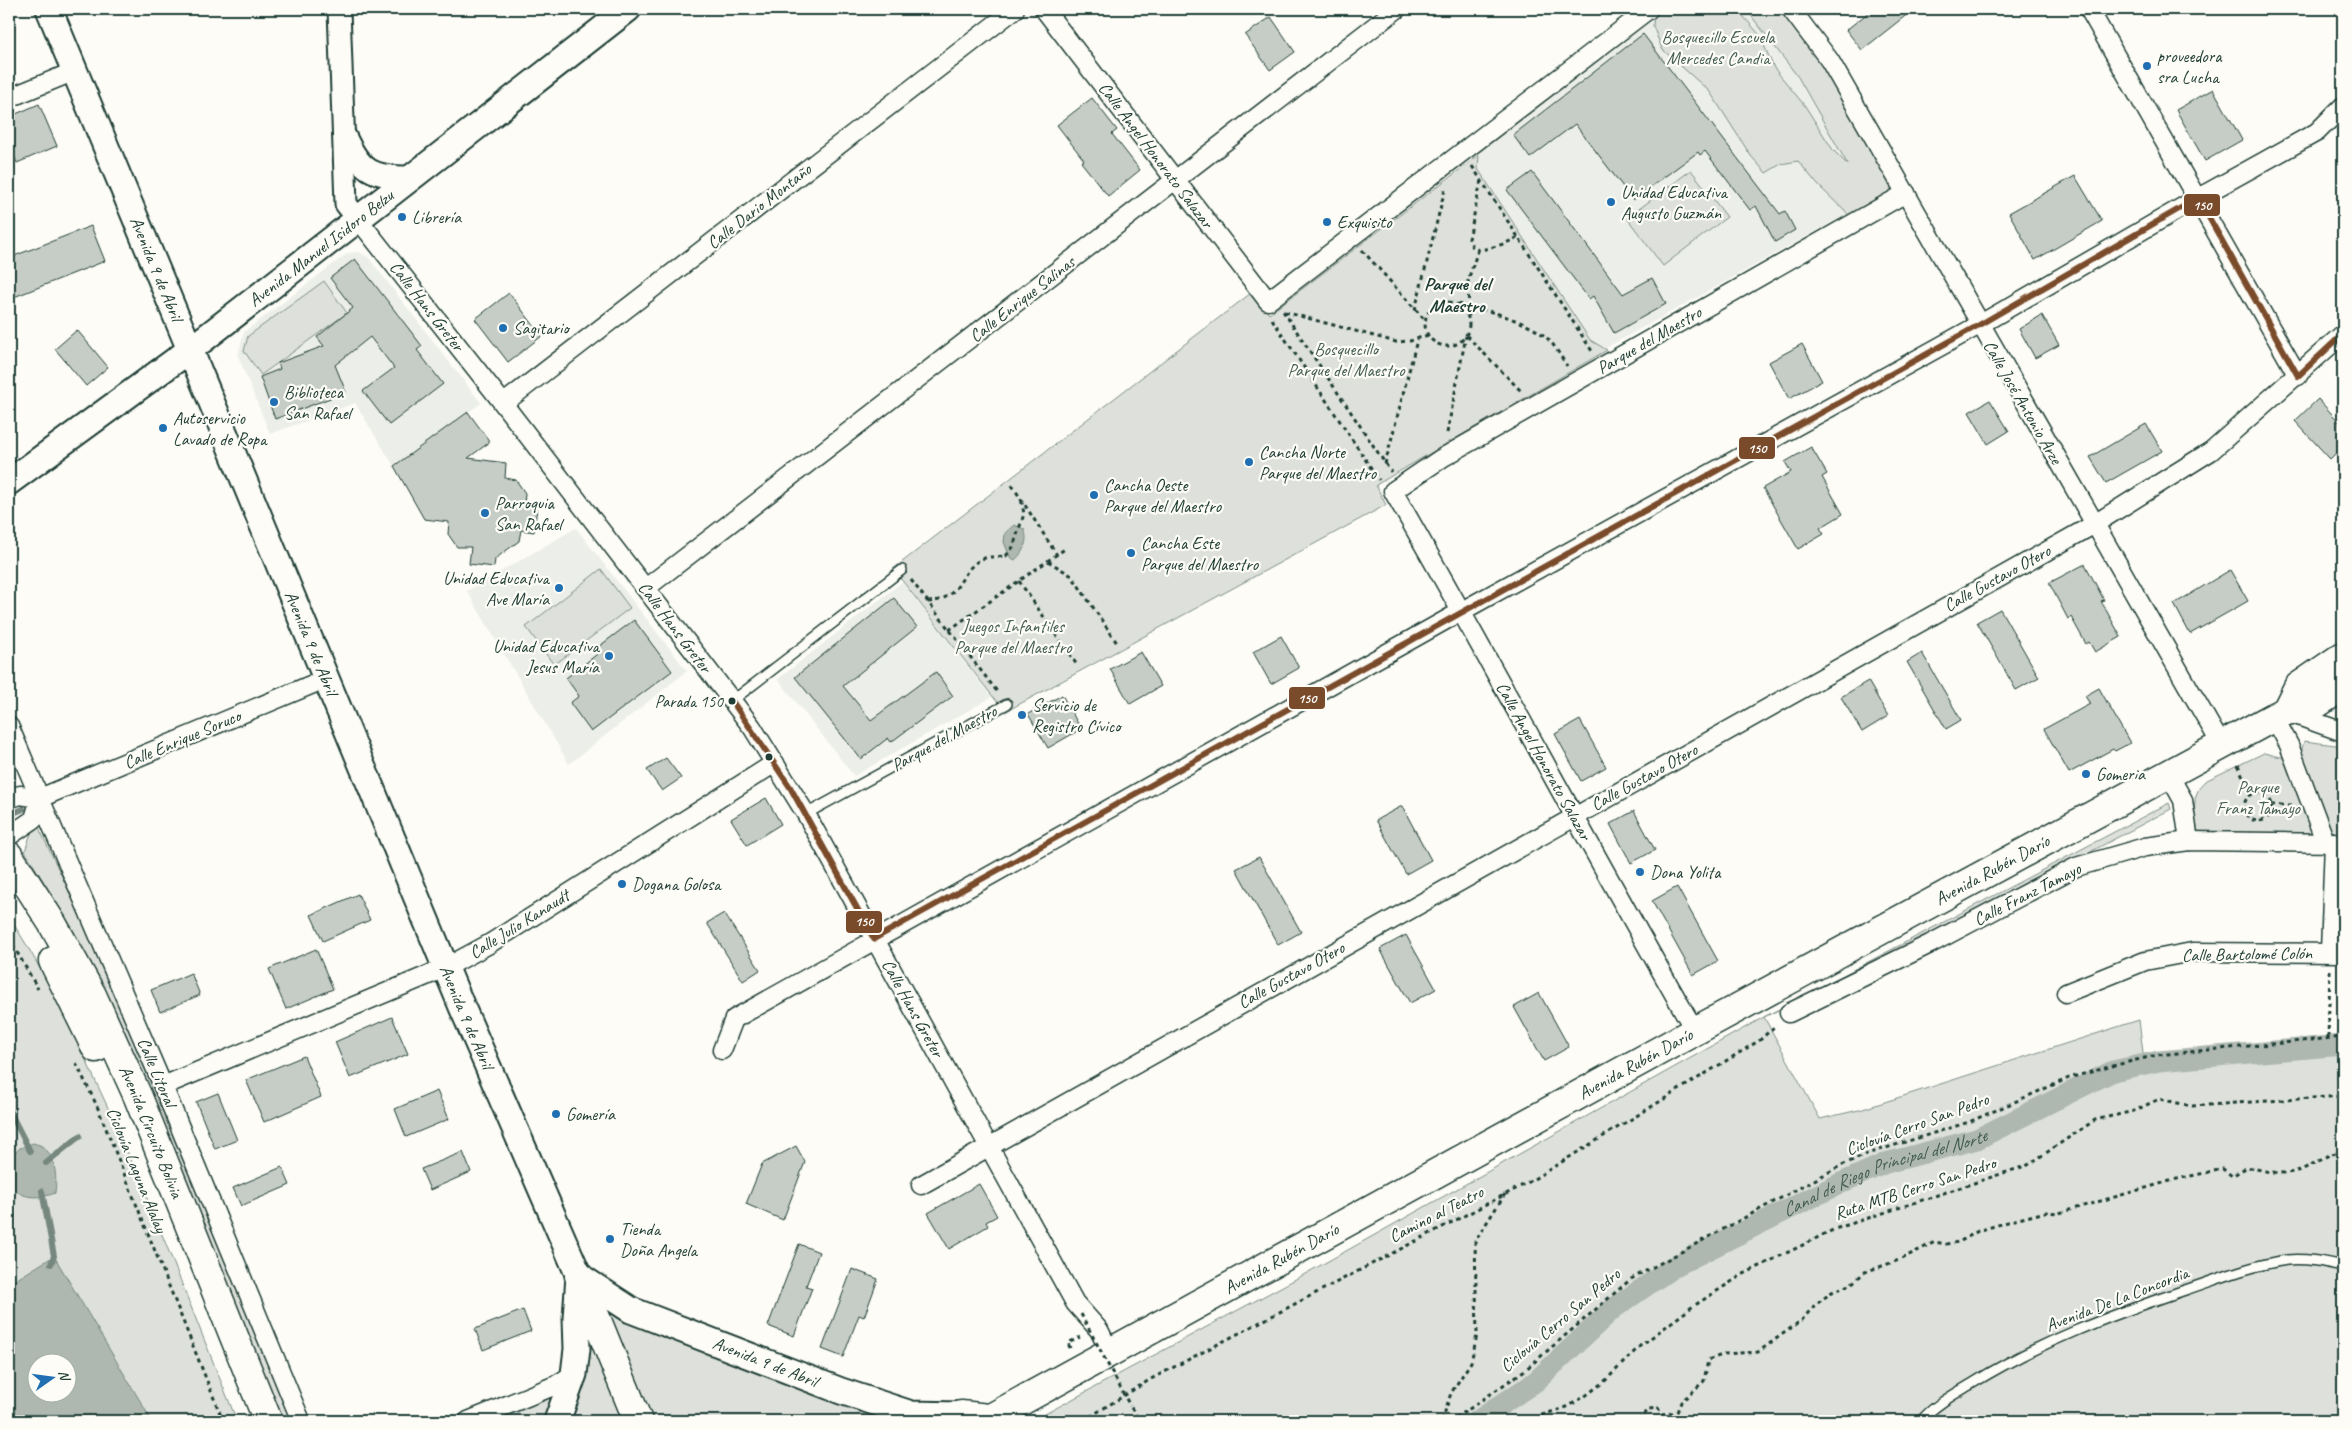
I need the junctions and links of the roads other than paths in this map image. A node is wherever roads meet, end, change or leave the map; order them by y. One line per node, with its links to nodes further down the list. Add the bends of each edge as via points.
1 (49, 9): 10 (main road, Avenida 9 de Abril)
2 (338, 9): 13 (street)
3 (628, 9): 14 (main road, Avenida Manuel Isidoro Belzu)
4 (1015, 9): 23 (street, Calle Dario Montaño)
5 (1044, 9): 15 (street, Calle Angel Honorato Salazar)
6 (1397, 9): 15 (street, Calle Enrique Salinas)
7 (1648, 9): 15 (street, Calle Angel Honorato Salazar, via 1268,301)
8 (1791, 9): 16 (street, Calle José Antonio Arze, via 1830,61)
9 (2089, 9): 17 (street)
10 (75, 71): 11 (street); 21 (main road, Avenida 9 de Abril)
11 (9, 98)
12 (2343, 106): 17 (street, via 2317,132)
13 (344, 133): 14 (street, via 352,152 364,167 381,175); 18 (street, via 346,204)
14 (410, 177): 18 (main road, Avenida Manuel Isidoro Belzu)
15 (1176, 180): 28 (street, Calle Enrique Salinas)
16 (1906, 193): 19 (street, Calle José Antonio Arze); 25 (street, Parque del Maestro, via 1442,458)
17 (2198, 198): 19 (street); 22 (street)
18 (358, 219): 21 (main road, Avenida Manuel Isidoro Belzu); 23 (street, Calle Hans Greter)
19 (1979, 325): 26 (street, Calle José Antonio Arze); 29 (street)
20 (2343, 334): 22 (street, Calle Gustavo Otero)
21 (191, 348): 24 (main road, Avenida Manuel Isidoro Belzu); 31 (main road, Avenida 9 de Abril)
22 (2298, 376): 26 (street, Calle Gustavo Otero, via 2211,451)
23 (504, 403): 28 (street, Calle Hans Greter)
24 (9, 482)
25 (1393, 491): 29 (street, Calle Angel Honorato Salazar)
26 (2093, 524): 38 (street, Calle José Antonio Arze); 44 (street, Calle Gustavo Otero)
27 (902, 570): 33 (lane)
28 (646, 588): 33 (street, Calle Hans Greter)
29 (1462, 611): 44 (street, Calle Angel Honorato Salazar); 50 (street)
30 (2343, 656): 35 (highway, via 2298,687)
31 (325, 679): 41 (street, Calle Enrique Soruco); 52 (main road, Avenida 9 de Abril)
32 (2343, 686): 35 (highway, Avenida Rubén Darío, via 2312,707)
33 (732, 701): 39 (street, Calle Hans Greter)
34 (1007, 704): 43 (lane, Parque del Maestro)
35 (2280, 714): 37 (street); 38 (highway, Avenida Rubén Darío); 47 (street, via 2289,745)
36 (9, 726): 41 (street, Calle Litoral)
37 (2343, 732)
38 (2230, 755): 40 (highway, Avenida Rubén Darío)
39 (775, 763): 43 (street, Calle Hans Greter); 52 (street, Calle Julio Kanaudt, via 489,944)
40 (2169, 775): 46 (street, via 2183,800); 55 (highway, Avenida Rubén Darío)
41 (40, 798): 42 (street, Calle Enrique Soruco, via 20,794); 45 (street, via 34,819); 57 (street, Calle Litoral)
42 (9, 799)
43 (806, 814): 50 (street, Calle Hans Greter)
44 (1573, 816): 55 (street, Calle Angel Honorato Salazar); 58 (street, Calle Gustavo Otero)
45 (9, 836)
46 (2189, 841): 47 (street, Calle Franz Tamayo); 54 (street, Calle Franz Tamayo, via 2145,847 2076,867)
47 (2334, 842): 51 (street)
48 (9, 856): 66 (highway, Avenida Circuito Bolivia, via 52,923 92,995 138,1097)
49 (9, 890): 65 (highway, Avenida Circuito Bolivia, via 47,950 106,1068)
50 (874, 939): 56 (street, via 734,1018); 58 (street, Calle Hans Greter)
51 (2337, 953): 53 (street, Calle Bartolomé Colón, via 2192,952 2145,962)
52 (445, 968): 57 (street, Calle Julio Kanaudt); 61 (main road, Avenida 9 de Abril)
53 (2066, 993)
54 (1789, 1013)
55 (1695, 1031): 62 (highway, Avenida Rubén Darío)
56 (722, 1050)
57 (163, 1086): 67 (street, Calle Litoral)
58 (988, 1145): 59 (street, Calle Gustavo Otero); 62 (street, Calle Hans Greter, via 1075,1303 1099,1330)
59 (921, 1185)
60 (2343, 1266): 71 (lane, Avenida De La Concordia, via 2320,1261 2280,1262 2254,1267 2148,1303 2080,1328 2010,1360 1951,1396)
61 (579, 1276): 63 (main road, Avenida 9 de Abril); 64 (main road, Avenida 9 de Abril, via 631,1310 841,1391 911,1414); 70 (highway)
62 (1110, 1352): 64 (highway, Avenida Rubén Darío)
63 (574, 1374): 68 (street, via 556,1385); 69 (main road, Avenida 9 de Abril)
64 (968, 1419)
65 (252, 1421)
66 (268, 1421)
67 (300, 1421)
68 (468, 1421)
69 (557, 1421)
70 (638, 1421)
71 (1921, 1421)

